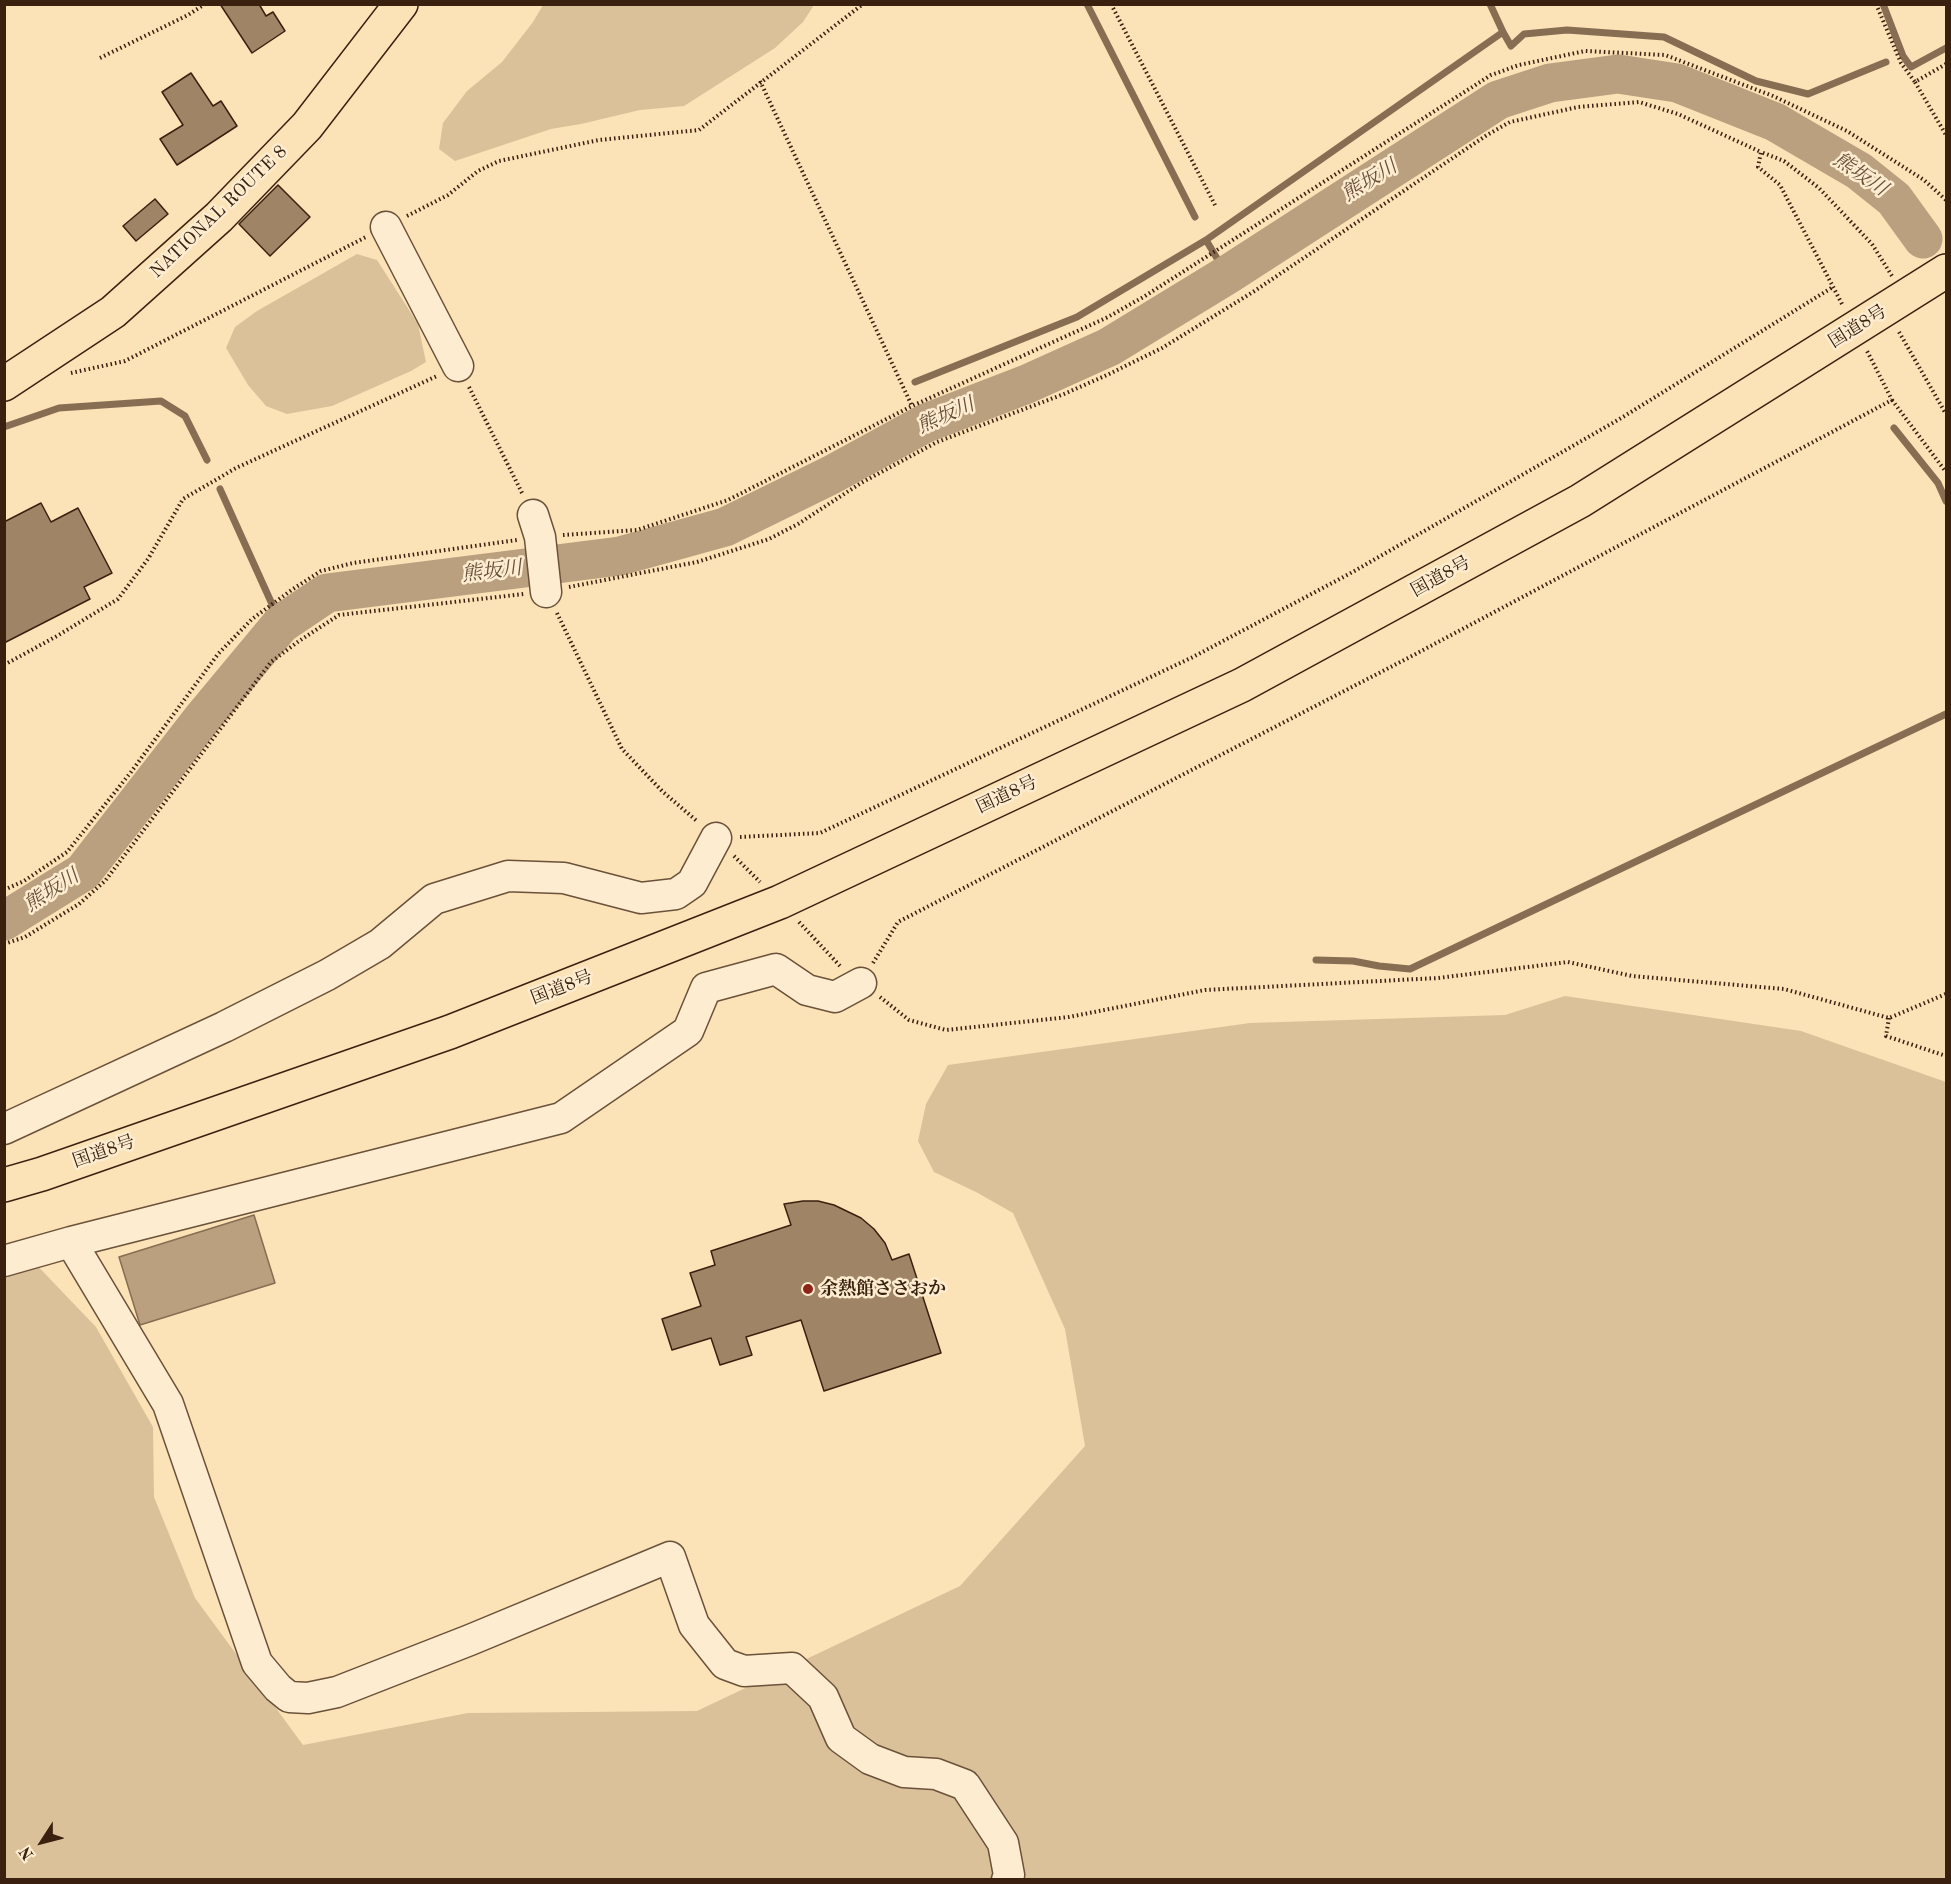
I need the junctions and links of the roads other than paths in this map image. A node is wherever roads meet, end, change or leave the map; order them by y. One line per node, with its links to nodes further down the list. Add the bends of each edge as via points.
1 (401, 4): 5 (main road, NATIONAL ROUTE 8, via 307,126 219,217 113,312)
2 (386, 227): 4 (street)
3 (1947, 271): 11 (main road, 国道8号, via 1580,501 1242,685 780,902 450,1032)
4 (458, 366)
5 (4, 384)
6 (536, 526): 7 (street)
7 (546, 592)
8 (716, 838): 10 (street, via 692,883 676,894 640,898 564,878 507,876 435,899 380,944 327,975)
9 (861, 983): 12 (street, via 835,997 807,990 776,969 706,988 688,1031 561,1118)
10 (4, 1129)
11 (4, 1185)
12 (71, 1242): 13 (street); 14 (street, via 168,1404 257,1663 289,1697 337,1692 670,1557 694,1625 725,1664 744,1671 792,1668 824,1697 841,1738 870,1759 904,1772 936,1774 966,1785 1003,1843)
13 (4, 1261)
14 (1007, 1880)

